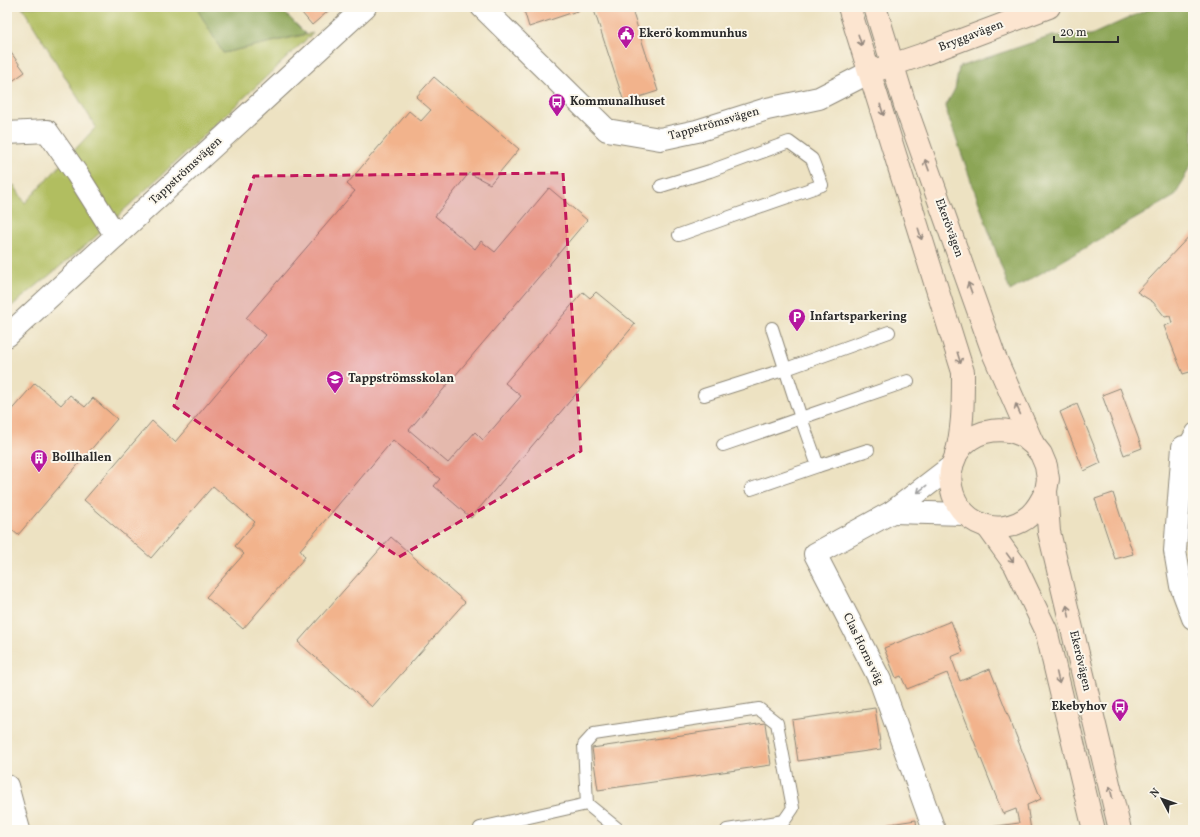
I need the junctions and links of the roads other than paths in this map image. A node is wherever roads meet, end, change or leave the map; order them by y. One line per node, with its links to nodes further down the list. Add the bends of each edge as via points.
1 (365, 7): 11 (street, Tappströmsvägen)
2 (482, 7): 7 (street, Tappströmsvägen, via 608,130 660,139 697,131 767,109 819,98)
3 (849, 7): 7 (main road, Ekerövägen, one-way to 7)
4 (875, 7): 6 (main road, Ekerövägen)
5 (1049, 7): 6 (main road, Bryggavägen)
6 (893, 65): 7 (main road, Bryggavägen); 20 (main road, Ekerövägen, one-way to 6, via 994,355)
7 (870, 72): 23 (main road, Ekerövägen, one-way to 23, via 963,372 962,418)
8 (7, 133): 11 (street, via 47,131)
9 (661, 186): 10 (lane, via 788,142 812,159 822,185)
10 (679, 235)
11 (116, 236): 14 (street, Tappströmsvägen)
12 (772, 328): 15 (lane)
13 (889, 332): 15 (lane)
14 (7, 336)
15 (786, 369): 17 (lane); 18 (lane)
16 (908, 381): 18 (lane)
17 (704, 395)
18 (801, 418): 21 (lane); 24 (lane)
19 (1188, 439): 30 (street, via 1175,551 1181,586)
20 (1034, 444): 23 (main road, Ekerövägen, via 1012,432 987,431 964,444); 26 (main road, Ekerövägen, via 1046,466)
21 (723, 445)
22 (868, 450): 24 (lane)
23 (954, 460): 27 (street, Clas Horns väg, one-way to 27); 28 (main road, Ekerövägen, via 950,479 952,492)
24 (818, 466): 25 (lane)
25 (751, 489)
26 (1046, 491): 29 (main road, Ekerövägen, via 1034,513 1024,521 999,528); 39 (main road, Ekerövägen, one-way to 26, via 1049,532)
27 (892, 512): 28 (street); 37 (street, Clas Horns väg, via 815,554 880,680)
28 (965, 514): 29 (main road, Ekerövägen, via 975,522)
29 (987, 526): 38 (main road, Ekerövägen, one-way to 38, via 1015,565 1046,630)
30 (1193, 618)
31 (7, 786): 34 (street)
32 (587, 804): 33 (lane); 35 (lane); 36 (lane, via 584,745 594,734 760,709 777,723 793,808 784,822)
33 (480, 828)
34 (19, 830)
35 (619, 830)
36 (727, 830)
37 (934, 830)
38 (1094, 830)
39 (1120, 830)

